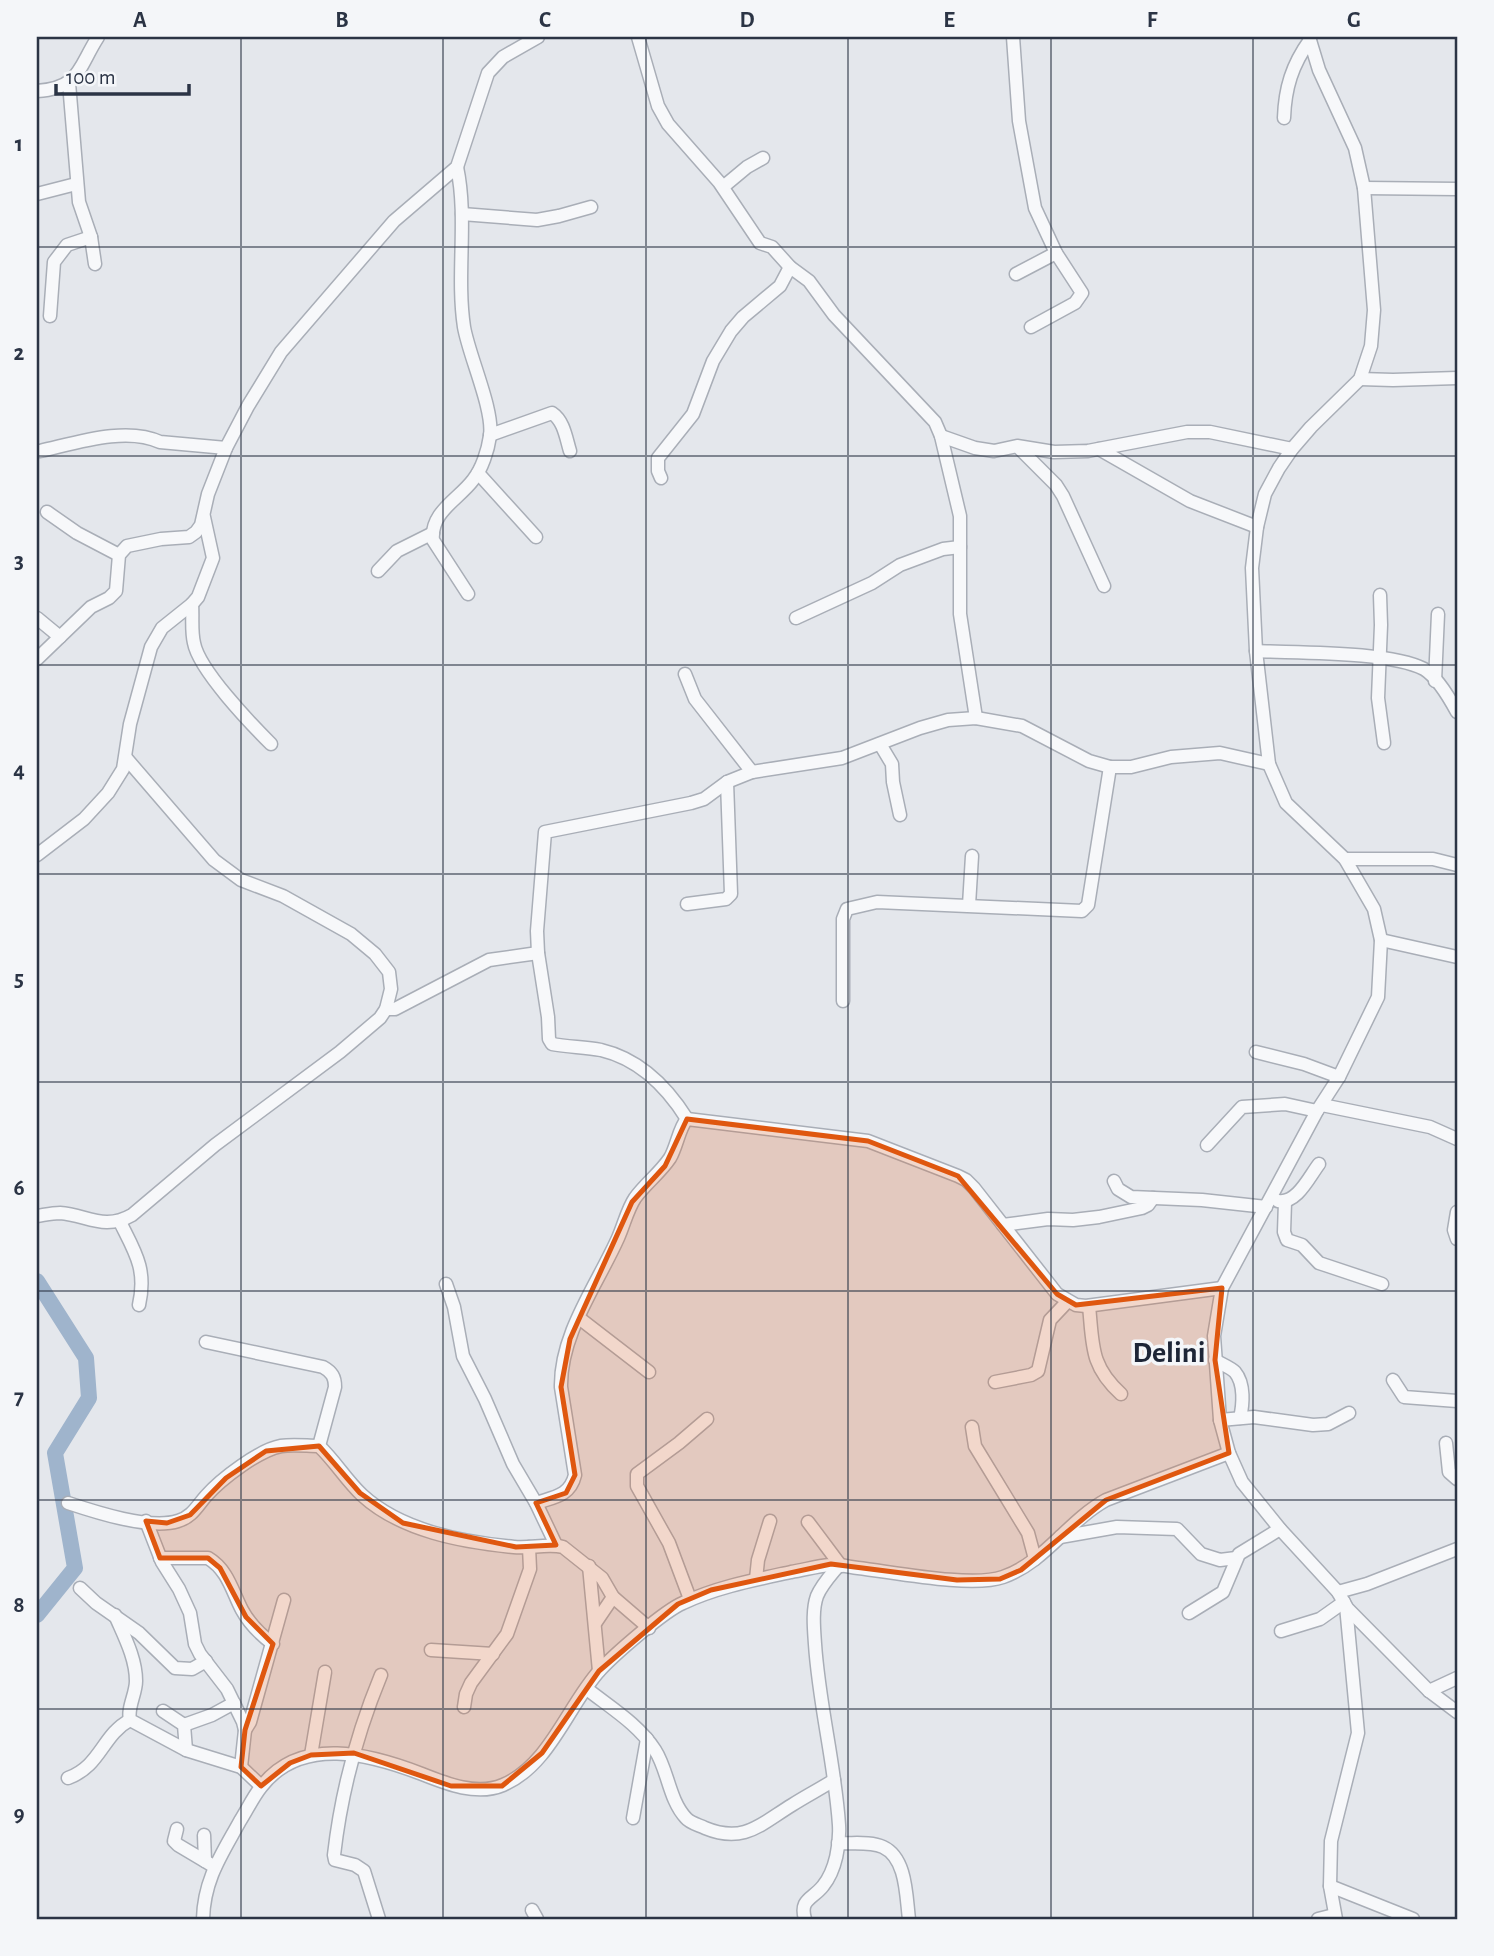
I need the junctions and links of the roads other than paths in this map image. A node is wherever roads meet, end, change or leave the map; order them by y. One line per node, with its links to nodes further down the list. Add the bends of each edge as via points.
1 (98, 37): 6 (street)
2 (538, 37): 10 (street, via 503,57 488,73)
3 (638, 37): 12 (street, via 658,106 668,124)
4 (1013, 37): 19 (street, via 1019,121 1035,208)
5 (1310, 39): 8 (street, via 1284,92); 13 (street, via 1354,148)
6 (69, 83): 7 (street); 11 (street)
7 (37, 91)
8 (1284, 118)
9 (764, 158): 12 (street)
10 (457, 167): 17 (street); 30 (street, via 394,221 293,336)
11 (76, 184): 15 (street); 18 (street)
12 (723, 187): 21 (street, via 760,243 772,247)
13 (1364, 188): 14 (street); 26 (street, via 1374,310 1371,345)
14 (1457, 190)
15 (37, 194)
16 (591, 207): 17 (street, via 537,220)
17 (461, 214): 27 (street, via 461,297)
18 (91, 237): 20 (street); 23 (street, via 67,245 54,262)
19 (1056, 253): 22 (street); 24 (street, via 1082,293 1075,303)
20 (95, 264)
21 (790, 267): 28 (street, via 809,281 834,315 914,398); 36 (street, via 780,286 743,317 713,361 693,414 658,458)
22 (1016, 274)
23 (50, 316)
24 (1031, 327)
25 (1457, 378): 26 (street)
26 (1360, 379): 32 (street)
27 (490, 435): 34 (street, via 552,414 562,424); 35 (street)
28 (941, 436): 29 (street, via 994,451); 42 (street, via 960,516)
29 (1017, 446): 31 (street, via 1054,452); 45 (street, via 1063,496)
30 (226, 448): 33 (street, via 127,436); 38 (street)
31 (1099, 449): 32 (street, via 1210,432); 39 (street, via 1190,501)
32 (1292, 449): 39 (street, via 1265,494)
33 (40, 451)
34 (570, 451)
35 (478, 473): 40 (street, via 443,510); 41 (street)
36 (661, 478)
37 (47, 512): 43 (street)
38 (204, 517): 43 (street, via 193,535 127,546); 48 (street, via 213,558)
39 (1257, 527): 53 (street, via 1252,568)
40 (433, 533): 44 (street, via 397,551); 46 (street)
41 (536, 537)
42 (960, 547): 51 (street, via 900,565); 59 (street, via 960,614)
43 (119, 555): 52 (street, via 113,595 91,607)
44 (377, 571)
45 (1104, 586)
46 (468, 594)
47 (1380, 595): 54 (street)
48 (192, 604): 61 (street, via 194,644 205,666); 63 (street, via 162,628 151,648 130,724)
49 (1438, 614): 57 (street)
50 (37, 618): 52 (street)
51 (796, 618)
52 (60, 637): 55 (street)
53 (1256, 651): 54 (street); 64 (street)
54 (1381, 658): 57 (street, via 1407,662 1426,670); 60 (street, via 1378,698)
55 (37, 659)
56 (685, 674): 66 (street, via 695,699)
57 (1436, 681): 58 (street)
58 (1457, 712)
59 (976, 718): 62 (street, via 932,724); 65 (street, via 1023,726 1089,761)
60 (1384, 743)
61 (271, 744)
62 (880, 744): 66 (street, via 837,759); 68 (street, via 892,764)
63 (126, 758): 69 (street, via 108,793 84,819); 79 (street, via 227,872 335,923 375,954 389,972)
64 (1269, 764): 65 (street, via 1220,753); 71 (street, via 1286,803)
65 (1110, 767): 74 (street, via 1088,905 1082,911)
66 (752, 772): 67 (street)
67 (727, 782): 73 (street, via 731,894 726,899); 76 (street, via 691,803 545,832)
68 (901, 815)
69 (37, 855)
70 (972, 856): 74 (street)
71 (1345, 859): 72 (street, via 1433,859); 75 (street, via 1374,909)
72 (1457, 865)
73 (687, 904)
74 (969, 905): 78 (street, via 877,902 847,909 843,919)
75 (1381, 940): 77 (street); 81 (street, via 1378,997)
76 (538, 953): 79 (street, via 489,960 395,1009); 83 (street, via 552,1044 601,1050 629,1061 662,1084)
77 (1457, 957)
78 (844, 1001)
79 (386, 1009): 93 (street, via 340,1052 257,1111)
80 (1256, 1052): 81 (street)
81 (1339, 1077): 82 (street)
82 (1320, 1108): 84 (street, via 1430,1127); 85 (street, via 1285,1104 1242,1107); 90 (street)
83 (687, 1119): 94 (street, via 868,1141 966,1180); 102 (street, via 665,1166 632,1202)
84 (1457, 1139)
85 (1207, 1145)
86 (1319, 1164): 89 (street)
87 (1114, 1181): 88 (street, via 1124,1195)
88 (1153, 1198): 90 (street); 94 (street, via 1142,1208 1099,1217)
89 (1286, 1202): 90 (street); 97 (street, via 1287,1240 1302,1245 1319,1263)
90 (1268, 1203): 98 (street)
91 (1457, 1212): 95 (street)
92 (37, 1216): 93 (street, via 58,1213)
93 (120, 1222): 100 (street, via 143,1275)
94 (1003, 1226): 99 (street)
95 (1457, 1239)
96 (446, 1284): 120 (street, via 463,1356)
97 (1382, 1284)
98 (1222, 1288): 101 (street); 104 (street)
99 (1067, 1301): 101 (street); 107 (street, via 1050,1320 1038,1371)
100 (139, 1305)
101 (1088, 1306): 108 (street, via 1099,1370)
102 (579, 1318): 105 (street); 120 (street, via 561,1376 575,1475 566,1493)
103 (206, 1342): 116 (street, via 329,1370 335,1387)
104 (1215, 1360): 111 (street, via 1239,1380 1243,1396); 113 (street)
105 (649, 1373)
106 (1393, 1380): 109 (street, via 1404,1396)
107 (995, 1382)
108 (1121, 1394)
109 (1457, 1402)
110 (1349, 1413): 111 (street, via 1328,1424 1313,1425)
111 (1240, 1418): 113 (street)
112 (706, 1419): 137 (street, via 636,1480 669,1543)
113 (1220, 1420): 117 (street)
114 (972, 1427): 131 (street, via 975,1446 1028,1533)
115 (1446, 1443): 118 (street, via 1449,1472)
116 (319, 1446): 121 (street, via 266,1451 219,1484 180,1521); 127 (street, via 360,1493 403,1523 446,1535)
117 (1229, 1453): 124 (street, via 1242,1482); 125 (street, via 1105,1500)
118 (1457, 1479)
119 (68, 1503): 121 (street)
120 (536, 1503): 126 (street)
121 (146, 1521): 129 (street)
122 (770, 1521): 134 (street)
123 (808, 1522): 133 (street)
124 (1280, 1529): 130 (street); 139 (street)
125 (1059, 1537): 130 (street, via 1117,1527 1177,1529 1202,1554 1220,1560); 131 (street)
126 (556, 1545): 127 (street); 132 (street)
127 (529, 1547): 147 (street, via 530,1569 522,1594)
128 (1456, 1550): 139 (street)
129 (160, 1558): 145 (street, via 208,1558 214,1562 228,1579 246,1617); 148 (street, via 190,1613 195,1644)
130 (1236, 1558): 140 (street, via 1223,1592)
131 (1035, 1559): 133 (street, via 1000,1579 980,1581)
132 (589, 1566): 136 (street); 142 (street)
133 (840, 1566): 134 (street); 168 (street, via 816,1598 814,1626)
134 (756, 1580): 137 (street)
135 (80, 1588): 141 (street)
136 (614, 1597): 142 (street); 143 (street)
137 (690, 1599): 143 (street)
138 (284, 1600): 145 (street)
139 (1342, 1600): 144 (street, via 1320,1619); 154 (street); 175 (street, via 1358,1733 1331,1841)
140 (1189, 1613)
141 (115, 1615): 148 (street, via 175,1668 192,1669); 159 (street, via 135,1667)
142 (596, 1622): 149 (street)
143 (649, 1628): 149 (street)
144 (1280, 1631)
145 (273, 1644): 161 (street)
146 (431, 1650): 147 (street)
147 (494, 1654): 156 (street, via 471,1684)
148 (206, 1661): 155 (street)
149 (599, 1671): 153 (street)
150 (325, 1672): 165 (street)
151 (381, 1675): 164 (street)
152 (1457, 1678): 154 (street)
153 (587, 1689): 162 (street); 164 (street, via 542,1753 502,1786 481,1790 451,1786)
154 (1429, 1691): 158 (street)
155 (234, 1703): 160 (street); 161 (street)
156 (464, 1707)
157 (163, 1711): 160 (street)
158 (1457, 1712)
159 (130, 1720): 163 (street); 167 (street, via 120,1726 88,1768)
160 (184, 1725): 163 (street)
161 (245, 1730): 166 (street)
162 (647, 1739): 168 (street, via 687,1820 733,1835 762,1826); 170 (street)
163 (186, 1750): 166 (street)
164 (354, 1753): 165 (street); 178 (street, via 334,1855 335,1860 365,1871)
165 (311, 1755): 169 (street, via 290,1763)
166 (241, 1767): 169 (street)
167 (68, 1778)
168 (834, 1780): 173 (street)
169 (261, 1786): 174 (street)
170 (633, 1818)
171 (177, 1829): 174 (street, via 174,1841)
172 (204, 1836): 174 (street)
173 (838, 1843): 179 (street, via 837,1857 823,1886 803,1906); 180 (street, via 873,1844 892,1853 904,1883)
174 (210, 1864): 177 (street)
175 (1330, 1886): 176 (street); 182 (street)
176 (1335, 1917): 181 (street)
177 (203, 1919)
178 (379, 1919)
179 (804, 1919)
180 (909, 1919)
181 (1318, 1919)
182 (1413, 1919)

